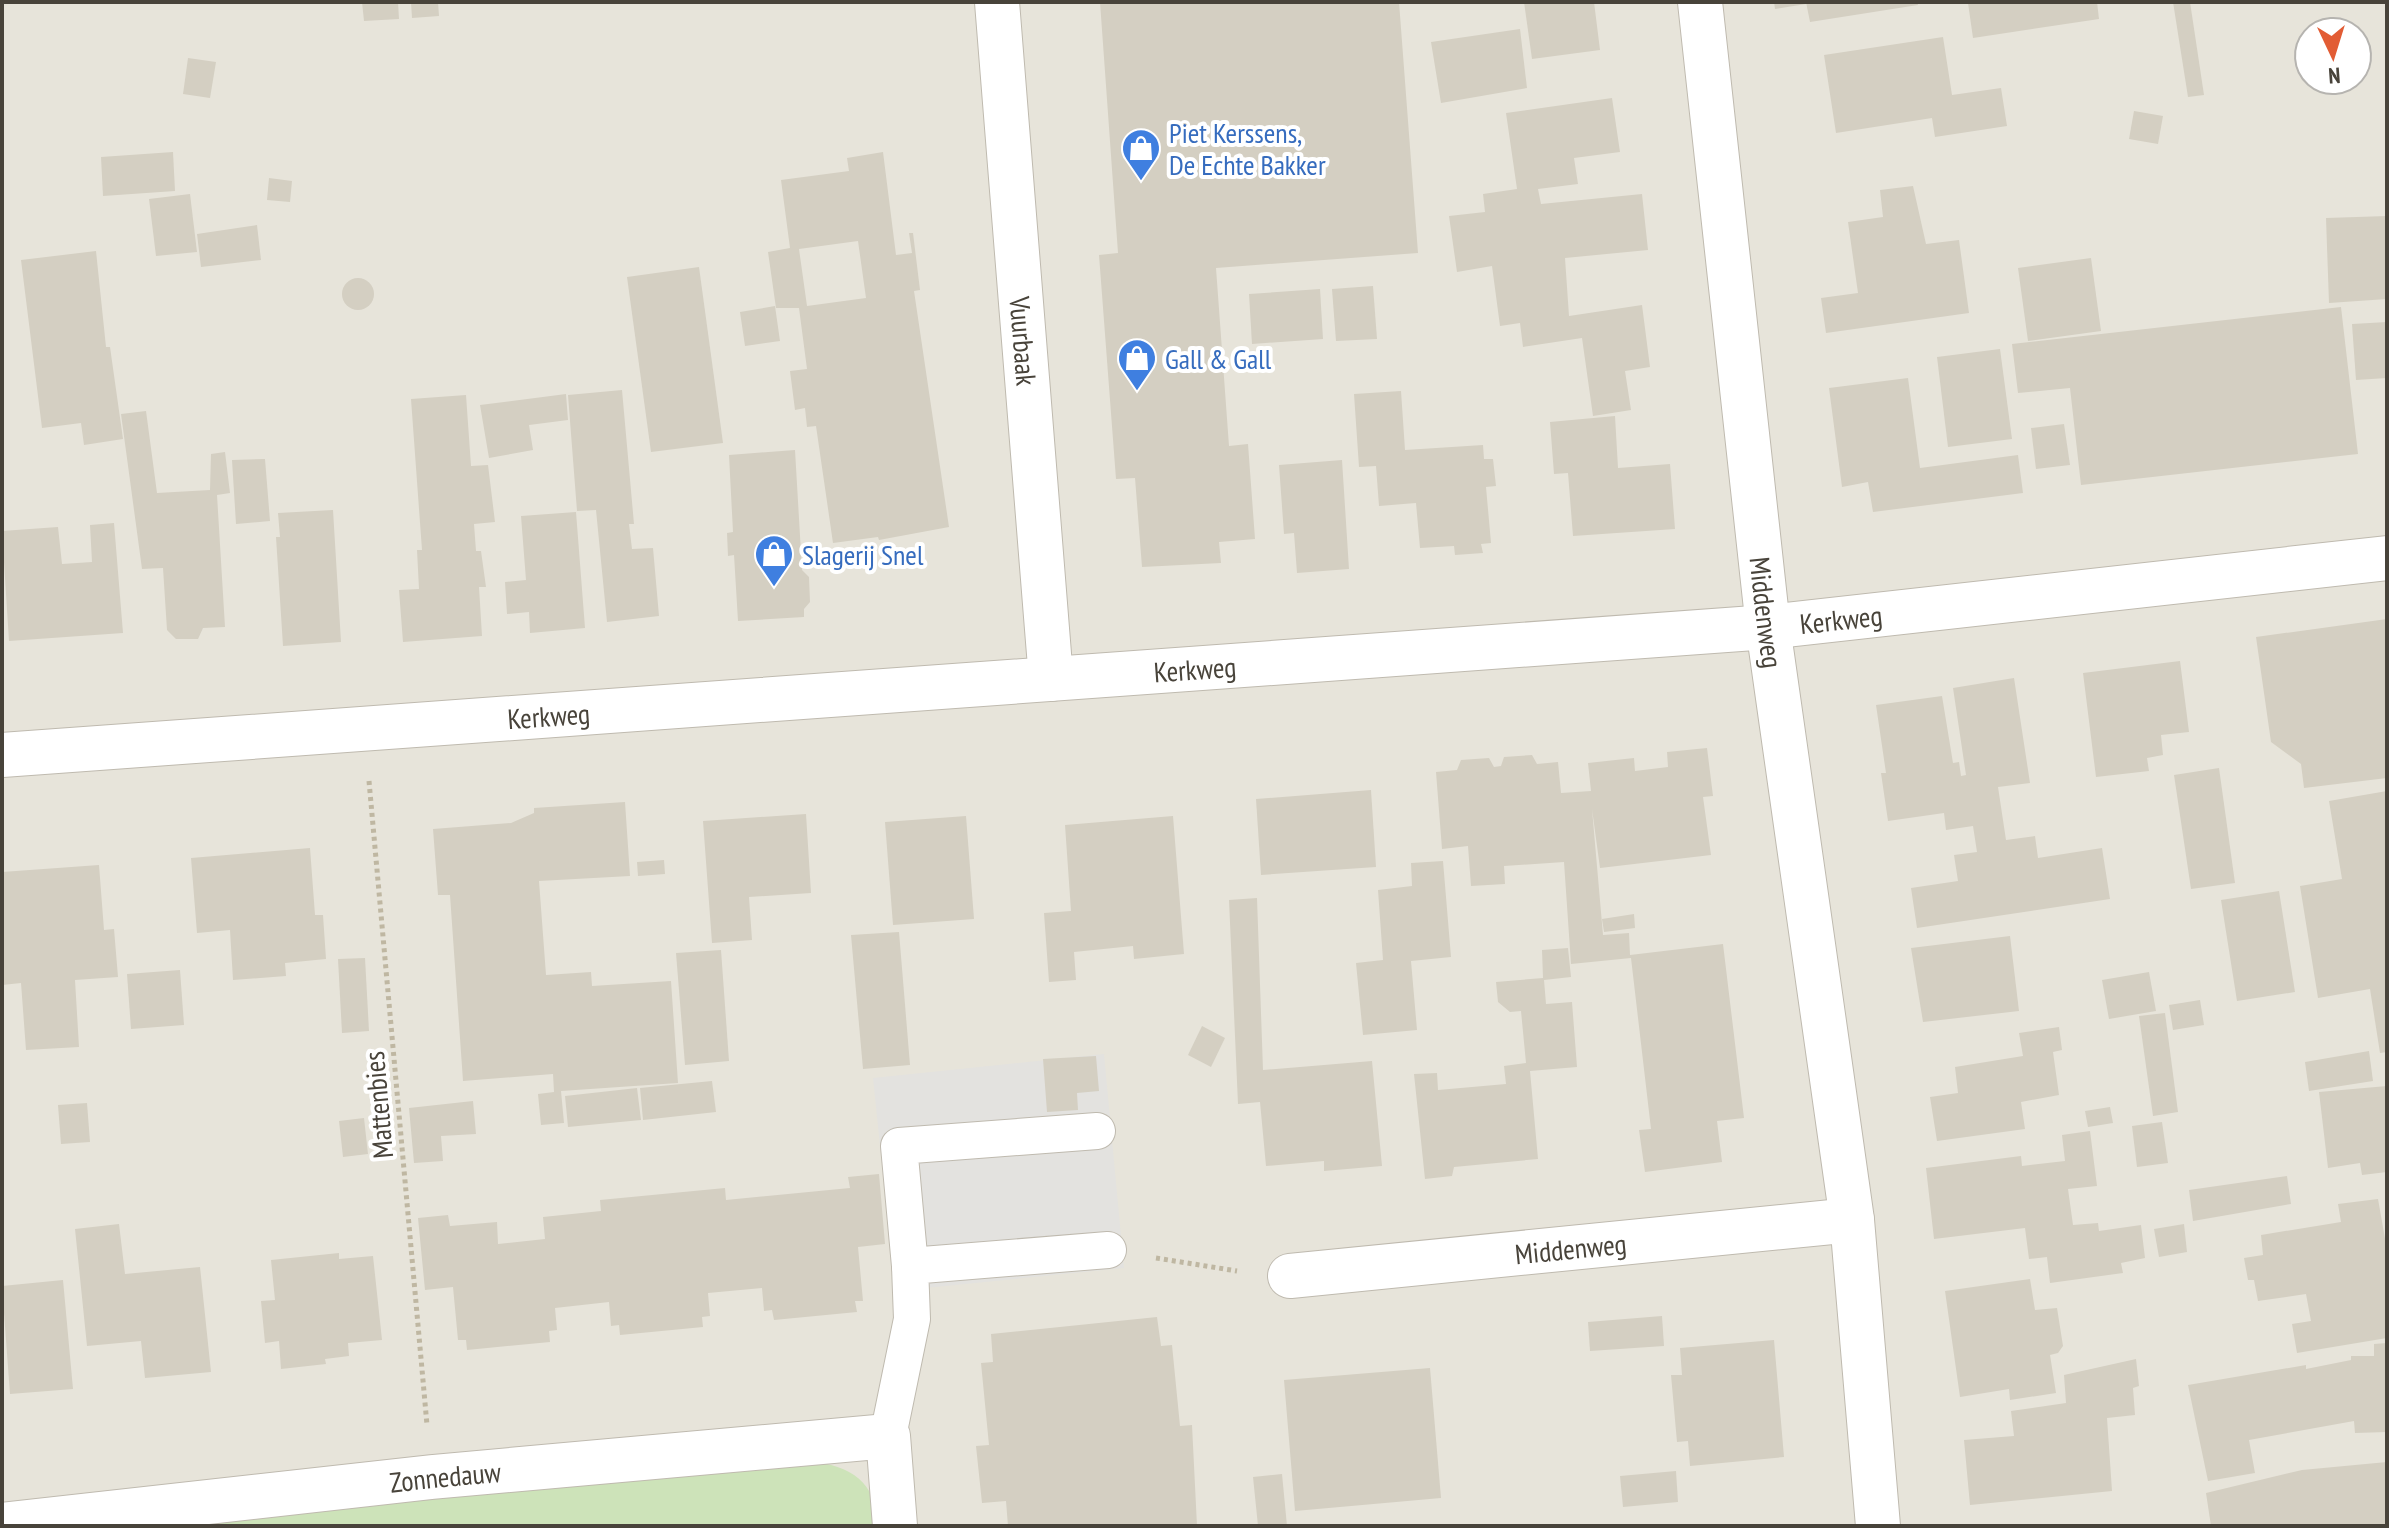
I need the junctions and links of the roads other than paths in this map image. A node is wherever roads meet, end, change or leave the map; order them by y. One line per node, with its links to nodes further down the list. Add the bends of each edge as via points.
1 (997, 2): 5 (street, Vuurbaak)
2 (1700, 2): 4 (street, Middenweg)
3 (2387, 558): 4 (street, Kerkweg)
4 (1768, 627): 5 (street, Kerkweg); 8 (street, Middenweg)
5 (1051, 679): 6 (street, Kerkweg)
6 (2, 755)
7 (1097, 1131): 10 (lane, via 899,1146)
8 (1852, 1220): 11 (street, Middenweg); 15 (street, Middenweg)
9 (1108, 1250): 10 (lane)
10 (910, 1266): 12 (lane, via 912,1319)
11 (1290, 1276)
12 (888, 1436): 13 (street, Zonnedauw, via 432,1477); 14 (street)
13 (2, 1525)
14 (895, 1526)
15 (1878, 1526)

